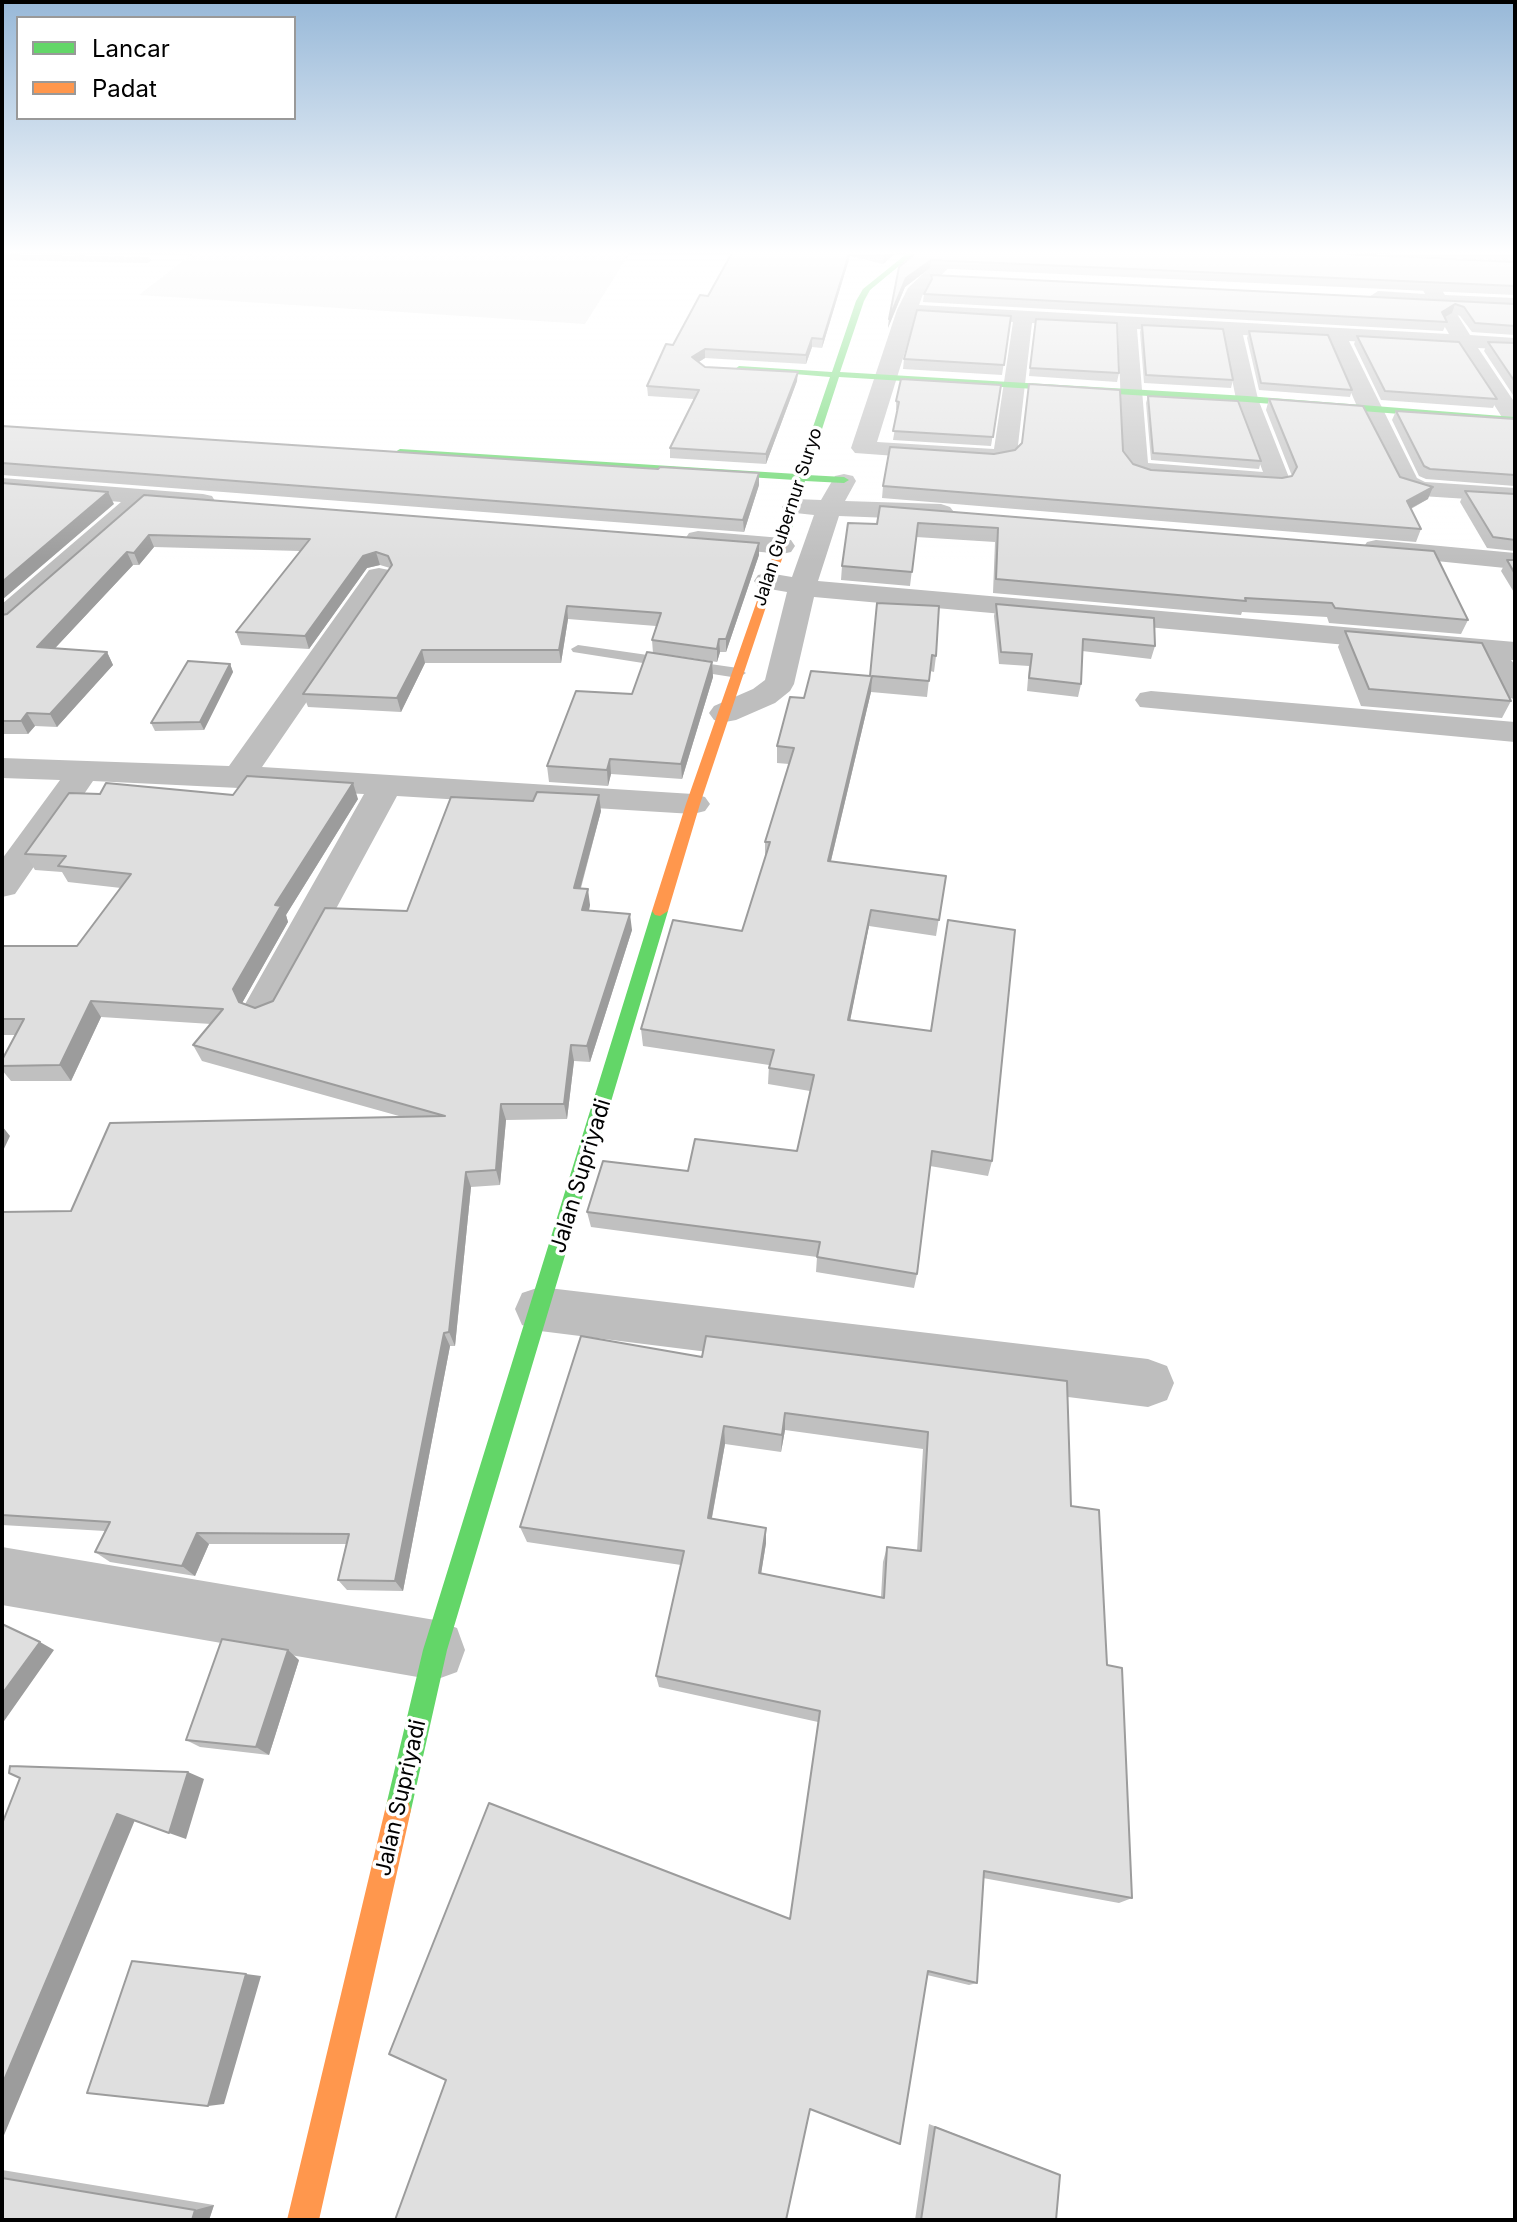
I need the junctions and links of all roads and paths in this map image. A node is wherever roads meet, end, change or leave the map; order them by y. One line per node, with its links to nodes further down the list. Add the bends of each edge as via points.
1 (841, 355): 9 (main road, Jalan Gubernur Suryo)
2 (892, 355): 10 (street)
3 (1018, 355): 11 (street)
4 (1129, 355): 12 (street)
5 (1238, 355): 13 (street)
6 (1345, 355): 14 (street)
7 (1472, 355): 15 (street)
8 (716, 368): 9 (main road)
9 (834, 374): 10 (main road); 18 (main road, Jalan Gubernur Suryo)
10 (885, 376): 11 (main road); 16 (street)
11 (1014, 385): 12 (main road); 16 (street, via 1005,454)
12 (1132, 392): 13 (main road); 13 (street, via 1139,468 1281,492)
13 (1247, 399): 14 (main road)
14 (1370, 411): 15 (main road); 21 (street, via 1413,487)
15 (1515, 420)
16 (863, 448): 19 (street)
17 (384, 451): 18 (main road)
18 (801, 477): 19 (main road); 25 (main road, Jalan Gubernur Suryo)
19 (844, 480): 24 (street)
20 (2, 485): 22 (street)
21 (1515, 495)
22 (141, 497): 23 (street); 34 (street)
23 (235, 504)
24 (830, 506): 25 (street); 26 (street); 33 (street)
25 (795, 507): 28 (main road, Jalan Gubernur Suryo)
26 (973, 515)
27 (672, 537): 28 (street)
28 (782, 546): 32 (main road, Jalan Gubernur Suryo)
29 (1359, 547): 30 (street)
30 (1515, 561)
31 (379, 576): 44 (street)
32 (768, 581): 33 (street); 37 (main road, Jalan Gubernur Suryo)
33 (802, 587): 36 (street); 40 (street, via 779,684)
34 (2, 619)
35 (578, 649): 37 (lane)
36 (1503, 650): 38 (street)
37 (738, 673): 40 (main road, Jalan Gubernur Suryo)
38 (1515, 690)
39 (1151, 700): 41 (street)
40 (725, 713): 46 (main road, Jalan Gubernur Suryo)
41 (1515, 732)
42 (2, 768): 43 (street)
43 (83, 772): 44 (street); 47 (street)
44 (239, 776): 45 (street)
45 (387, 784): 46 (street); 48 (street)
46 (693, 804): 49 (main road, Jalan Supriyadi)
47 (2, 885)
48 (264, 1006)
49 (540, 1309): 50 (street); 52 (main road, Jalan Supriyadi)
50 (1148, 1383)
51 (2, 1576): 52 (street)
52 (435, 1650): 53 (main road, Jalan Supriyadi)
53 (303, 2220)

